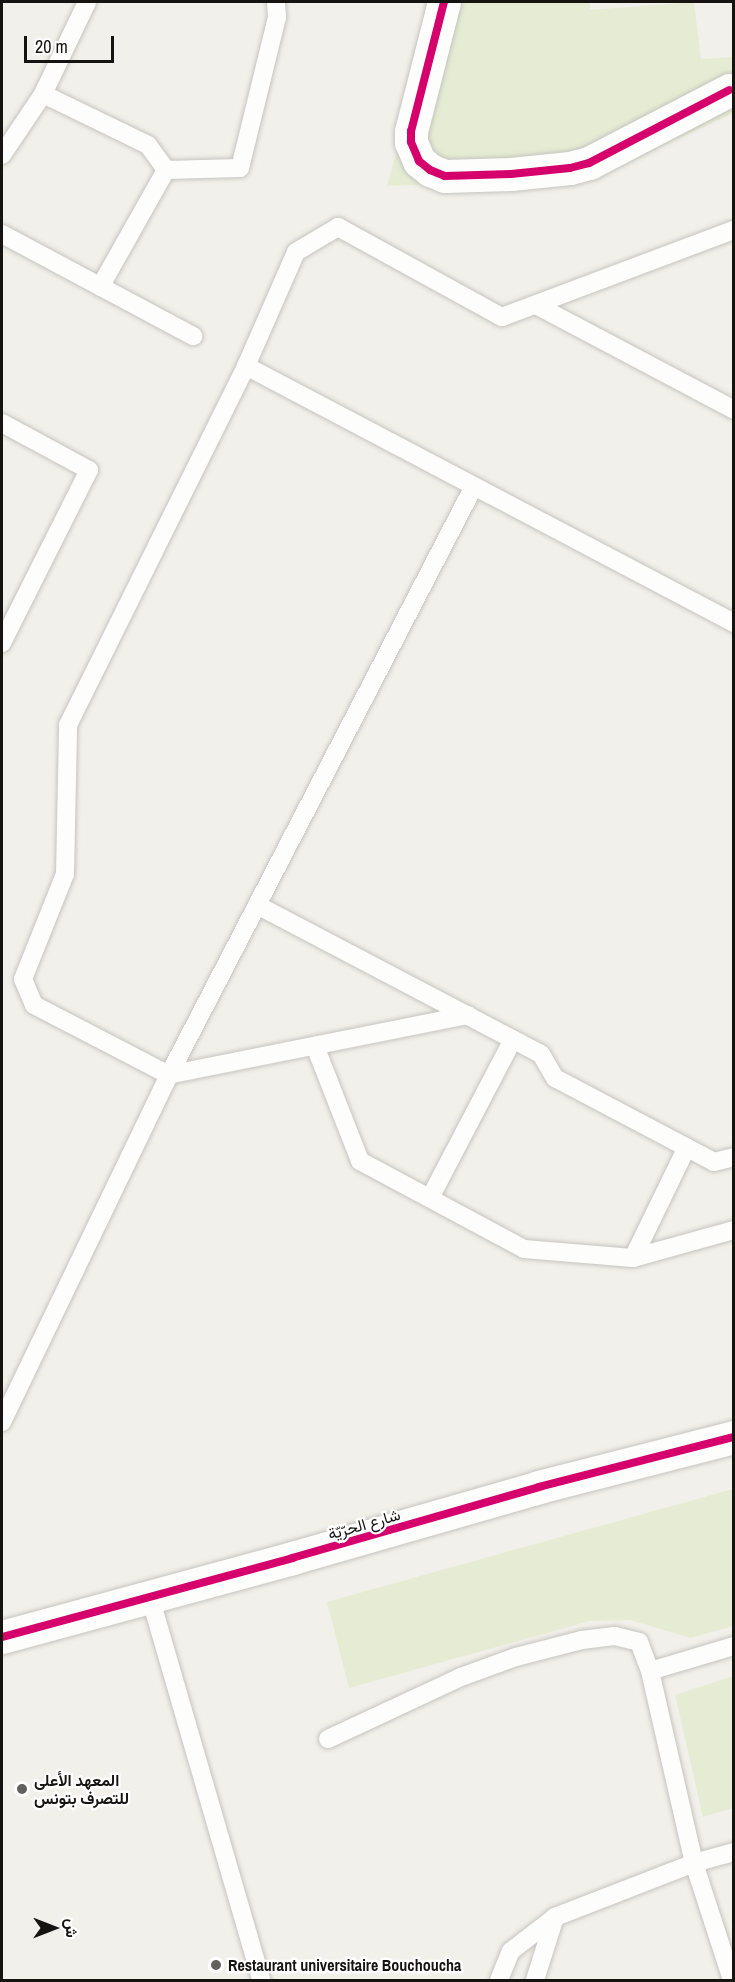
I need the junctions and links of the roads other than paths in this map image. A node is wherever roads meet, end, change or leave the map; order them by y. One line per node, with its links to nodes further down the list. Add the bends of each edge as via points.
1 (276, 2): 7 (lane, via 277,17 240,168)
2 (444, 2): 4 (street, via 411,142 419,161 430,171 445,176 570,168)
3 (79, 4): 5 (lane)
4 (729, 90)
5 (43, 93): 6 (lane); 7 (lane, via 148,145)
6 (2, 155)
7 (166, 170): 10 (lane)
8 (734, 230): 11 (lane)
9 (2, 234): 10 (lane)
10 (100, 287): 12 (lane)
11 (536, 304): 13 (lane, via 502,317 338,227 296,252); 14 (lane)
12 (193, 336)
13 (246, 366): 16 (lane); 23 (lane, via 68,725 65,874 23,979 34,1005)
14 (734, 411)
15 (2, 423): 18 (lane, via 89,470)
16 (474, 486): 17 (lane); 19 (lane)
17 (734, 623)
18 (2, 643)
19 (257, 905): 20 (lane); 23 (lane)
20 (468, 1015): 21 (lane); 22 (lane)
21 (513, 1039): 24 (lane, via 541,1054 555,1078); 26 (lane)
22 (315, 1046): 23 (lane); 26 (lane, via 360,1161)
23 (169, 1076): 29 (lane)
24 (687, 1147): 25 (lane, via 714,1162); 28 (lane)
25 (734, 1157)
26 (430, 1198): 28 (lane, via 524,1249)
27 (734, 1230): 28 (lane)
28 (633, 1258)
29 (2, 1422)
30 (734, 1437): 31 (street, شارع الحرّيّة, via 539,1487)
31 (150, 1597): 32 (street, شارع الحرّيّة); 39 (lane)
32 (2, 1636)
33 (734, 1646): 34 (lane)
34 (650, 1671): 35 (lane, via 639,1642 615,1636 582,1640 516,1657 461,1677); 37 (lane)
35 (328, 1739)
36 (734, 1852): 37 (lane)
37 (694, 1863): 38 (lane); 42 (lane)
38 (555, 1917): 40 (lane, via 510,1951); 41 (lane)
39 (261, 1980)
40 (499, 1980)
41 (535, 1980)
42 (732, 1980)

